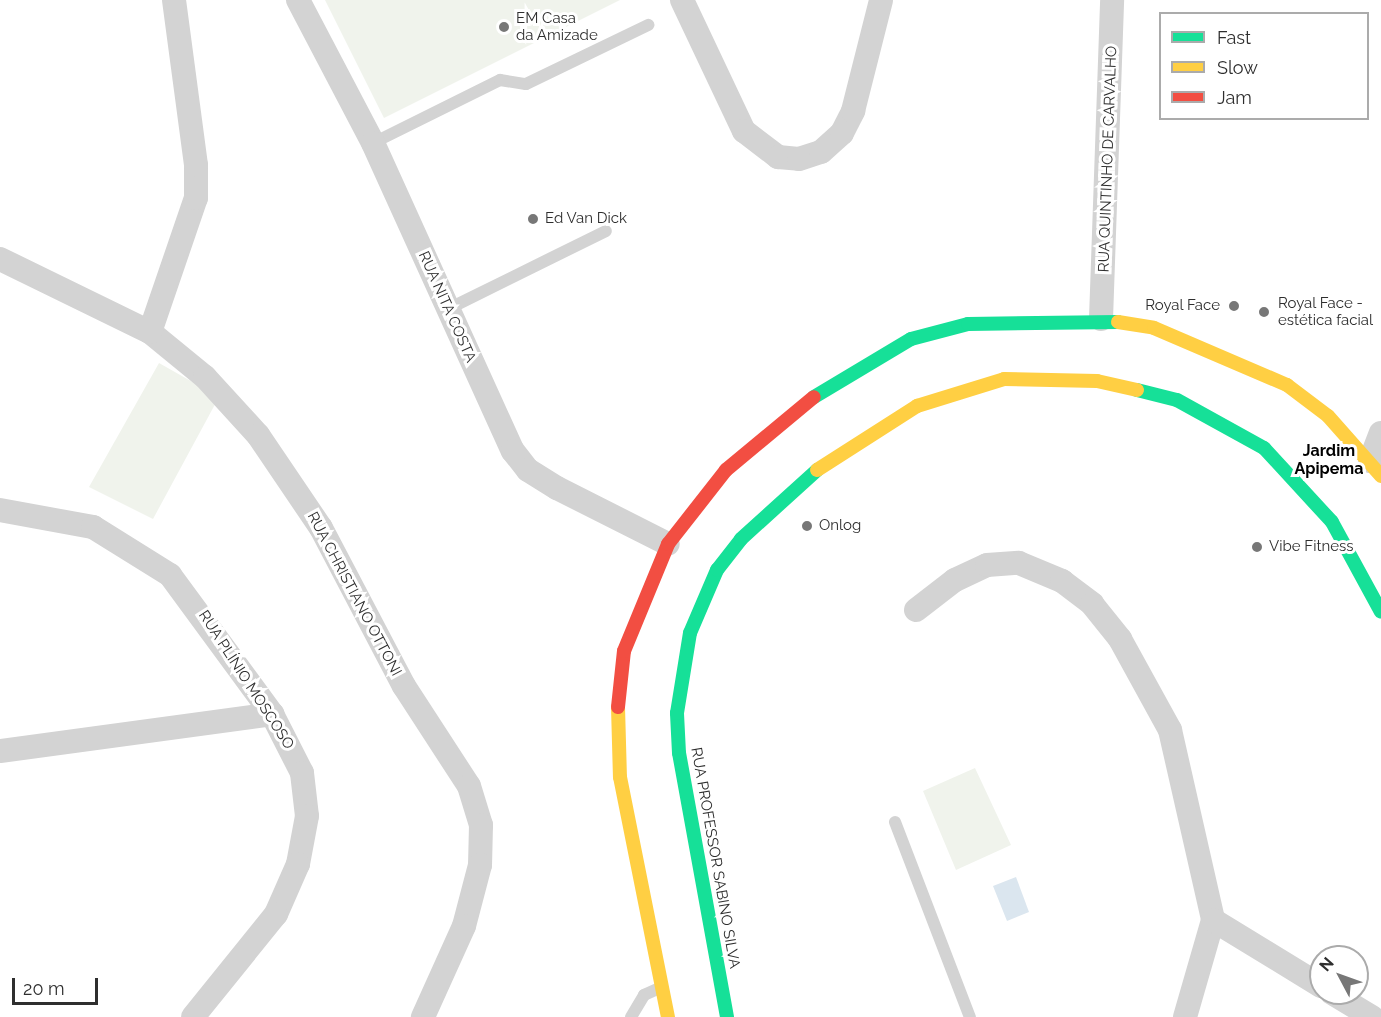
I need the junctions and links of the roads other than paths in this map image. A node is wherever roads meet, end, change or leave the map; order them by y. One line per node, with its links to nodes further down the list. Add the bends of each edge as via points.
1 (174, 0): 12 (street, via 196,198)
2 (298, 0): 7 (street, RUA NITA COSTA)
3 (682, 0): 4 (street, via 744,131 778,157 799,159 821,152 842,134 853,111)
4 (881, 0)
5 (1112, 0): 11 (street, RUA QUINTINHO DE CARVALHO)
6 (648, 25): 7 (lane, via 526,84 500,80)
7 (373, 143): 10 (street, RUA NITA COSTA)
8 (606, 231): 10 (lane)
9 (0, 259): 12 (street, RUA CHRISTIANO OTTONI)
10 (448, 309): 16 (street, RUA NITA COSTA, via 513,451 528,470)
11 (1101, 319): 14 (main road, via 1154,328 1287,385 1328,416); 16 (main road, via 979,323 911,339 799,406 726,470)
12 (150, 332): 27 (street, RUA CHRISTIANO OTTONI, via 205,376 258,435 321,528 404,686 469,786 481,825 480,865 464,926)
13 (1381, 433): 14 (street)
14 (1376, 468)
15 (0, 510): 19 (street, RUA PLÍNIO MOSCOSO, via 93,527 161,568 196,604)
16 (668, 544): 24 (main road, via 624,651 617,713 630,847)
17 (916, 610): 22 (street, via 955,580 987,565 1019,563 1062,581 1092,604 1148,681 1170,730)
18 (1381, 612): 30 (main road, RUA PROFESSOR SABINO SILVA, via 1332,522 1303,485 1264,448 1177,400 1096,381 1004,379 917,406 873,430 803,480 741,539 717,570 690,633 677,713 679,753)
19 (272, 714): 20 (street); 26 (street, RUA PLÍNIO MOSCOSO, via 302,773 307,816 298,864 276,914)
20 (0, 751)
21 (895, 822): 31 (lane)
22 (1213, 920): 23 (street); 32 (street)
23 (1309, 979)
24 (661, 987): 28 (lane, via 644,995); 29 (main road)
25 (1352, 1005): 33 (street)
26 (193, 1017)
27 (423, 1017)
28 (631, 1017)
29 (668, 1017)
30 (727, 1017)
31 (970, 1017)
32 (1185, 1017)
33 (1372, 1017)

